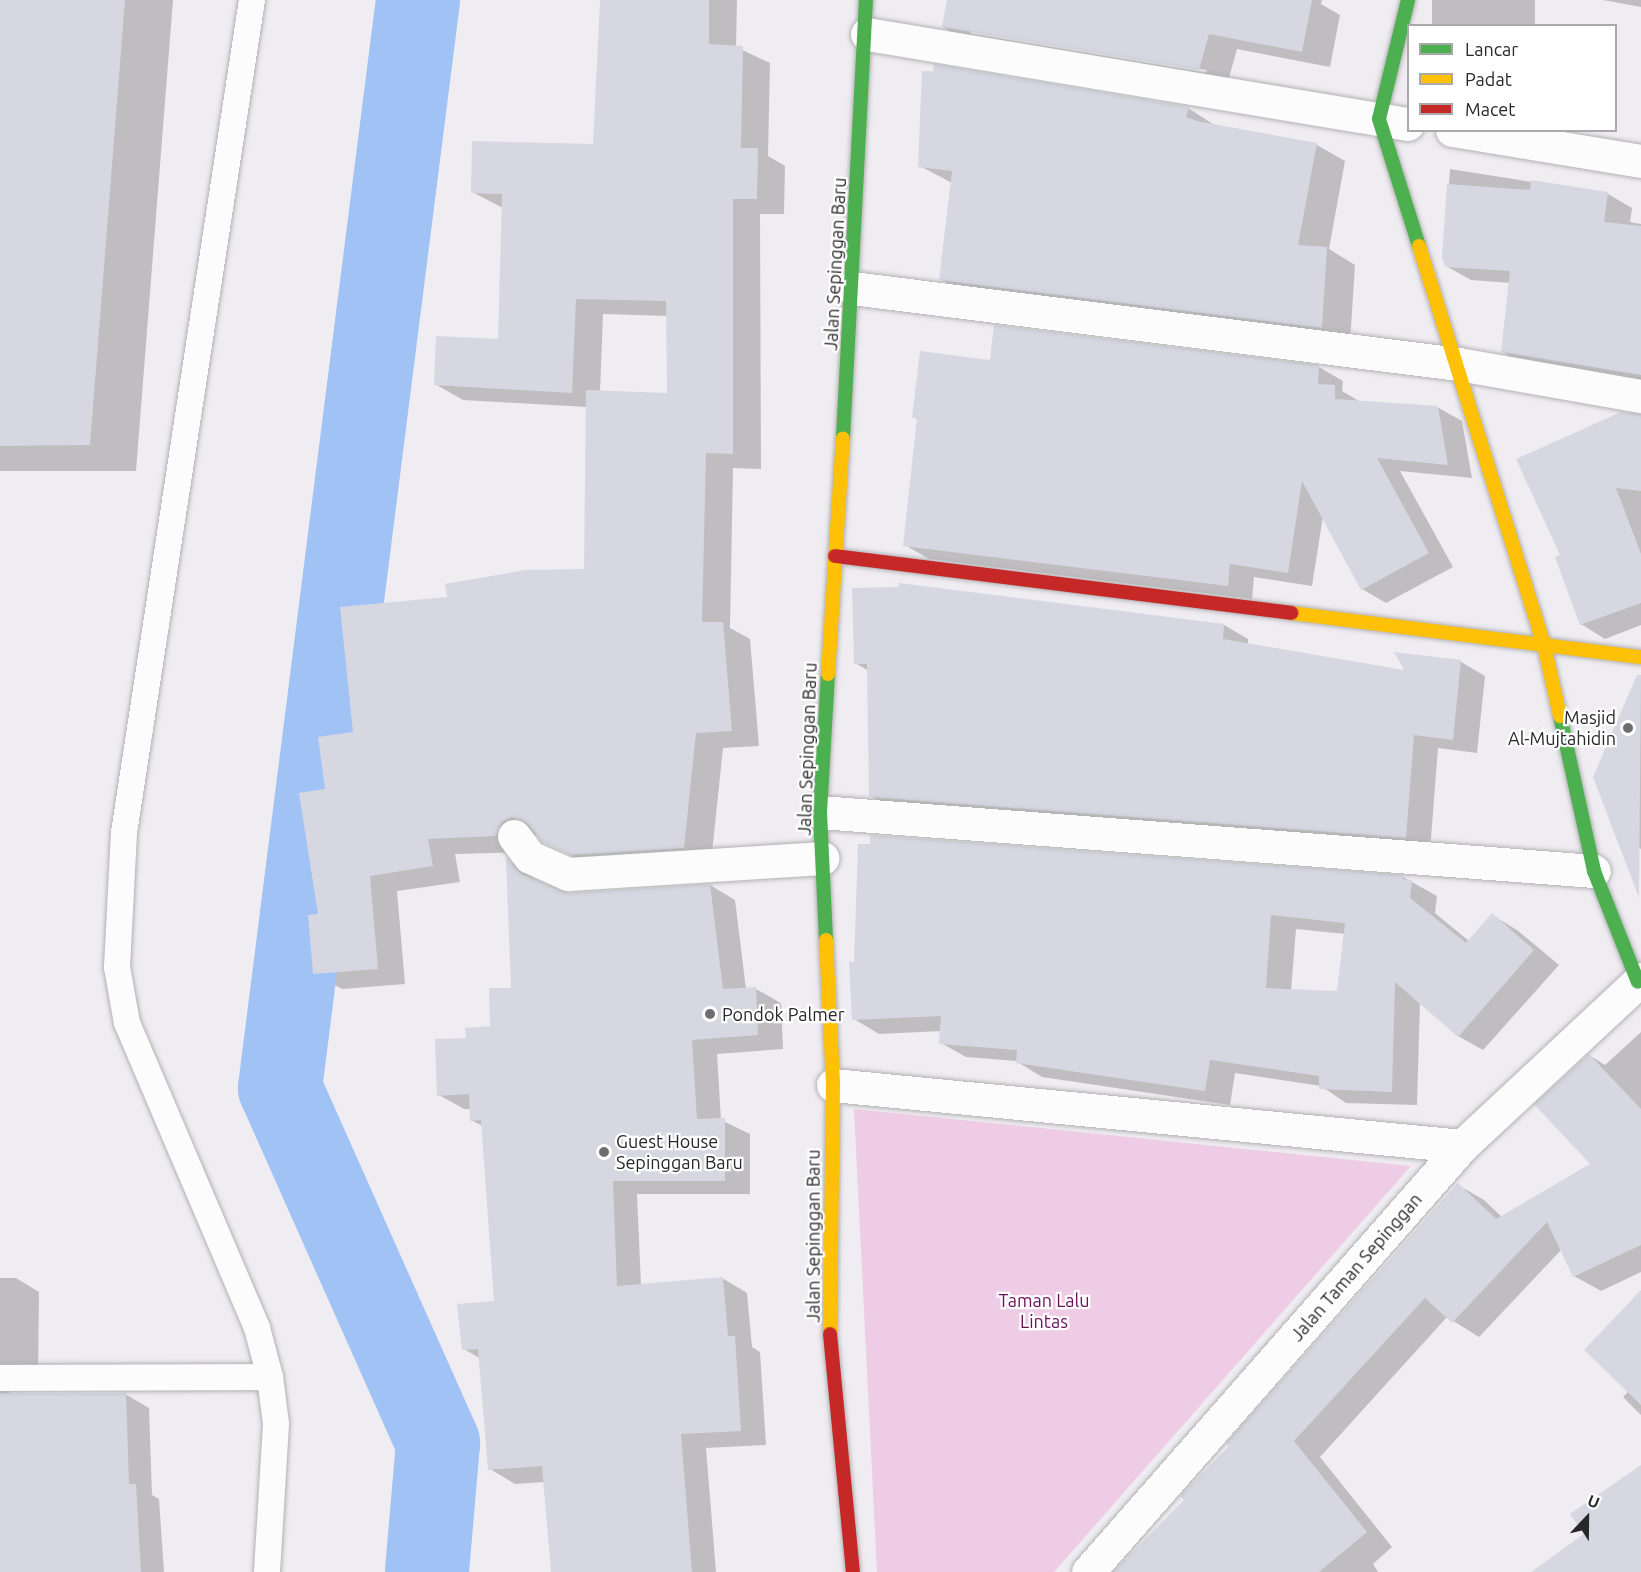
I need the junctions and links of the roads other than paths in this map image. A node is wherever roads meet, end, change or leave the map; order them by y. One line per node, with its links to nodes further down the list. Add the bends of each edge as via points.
1 (252, 0): 21 (lane, via 124,833 117,967 127,1023 257,1328)
2 (866, 0): 4 (street, Jalan Sepinggan Baru)
3 (1408, 0): 5 (street)
4 (867, 34): 5 (street); 8 (street, Jalan Sepinggan Baru)
5 (1394, 121): 9 (street)
6 (1464, 132): 7 (street)
7 (1641, 161)
8 (852, 288): 9 (street); 11 (street, Jalan Sepinggan Baru)
9 (1459, 364): 10 (street); 12 (street)
10 (1641, 396)
11 (835, 556): 12 (street); 14 (street, Jalan Sepinggan Baru)
12 (1544, 645): 13 (street); 17 (street)
13 (1641, 657)
14 (820, 812): 16 (street, Jalan Sepinggan Baru); 17 (street)
15 (514, 836): 16 (street, via 530,857 568,874)
16 (822, 858): 19 (street, Jalan Sepinggan Baru)
17 (1594, 871): 18 (street)
18 (1640, 980): 20 (street, Jalan Taman Sepinggan)
19 (832, 1085): 20 (street); 24 (street, Jalan Sepinggan Baru, via 828,1310)
20 (1462, 1146): 25 (street, Jalan Taman Sepinggan)
21 (270, 1377): 22 (lane); 23 (lane, via 276,1424)
22 (0, 1378)
23 (267, 1572)
24 (853, 1572)
25 (1088, 1572)

